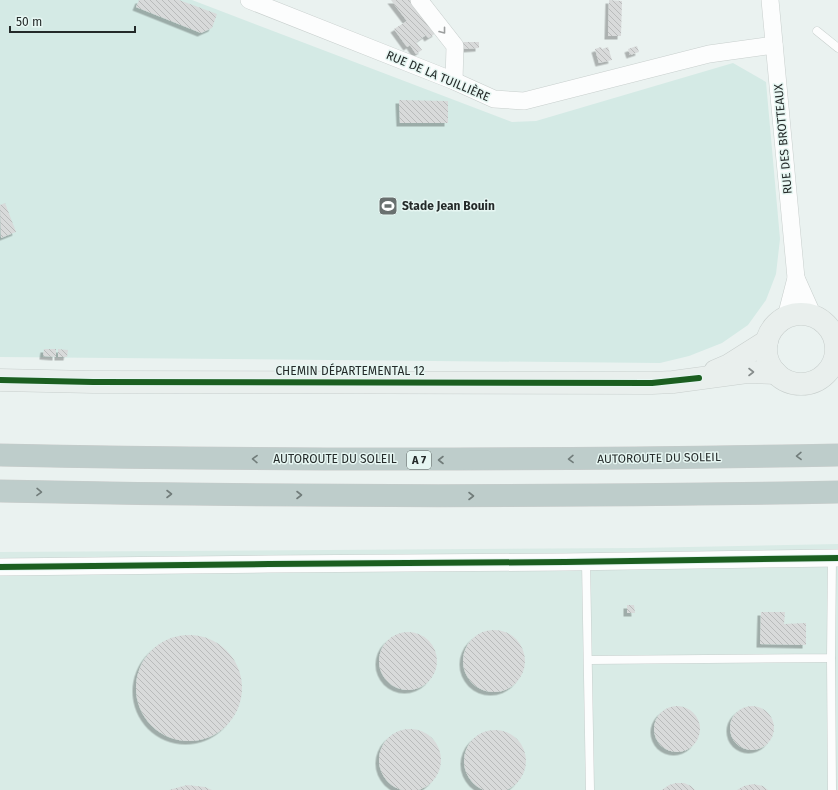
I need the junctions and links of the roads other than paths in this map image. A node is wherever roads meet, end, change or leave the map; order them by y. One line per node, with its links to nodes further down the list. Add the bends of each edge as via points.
1 (249, 0): 7 (street, RUE DE LA TUILLIÈRE)
2 (419, 0): 7 (street, one-way to 7, via 455,46)
3 (770, 0): 5 (street, RUE DES BROTTEAUX)
4 (817, 31): 6 (lane)
5 (774, 45): 7 (street, RUE DE LA TUILLIÈRE, via 709,54 524,101 494,99); 8 (street, RUE DES BROTTEAUX)
6 (838, 48)
7 (454, 81)
8 (796, 278): 9 (street, RUE DES BROTTEAUX); 10 (street, RUE DES BROTTEAUX)
9 (813, 316): 10 (main road, via 795,314); 12 (main road, via 831,330)
10 (786, 317): 11 (main road, via 771,331)
11 (767, 341): 14 (main road, via 766,353); 15 (main road, CHEMIN DÉPARTEMENTAL 12, via 729,365)
12 (836, 342): 13 (main road)
13 (834, 368): 14 (main road, via 814,381 804,384 784,379)
14 (776, 372): 15 (main road, CHEMIN DÉPARTEMENTAL 12, one-way to 14, via 747,372)
15 (700, 378): 16 (main road, CHEMIN DÉPARTEMENTAL 12, via 652,383)
16 (0, 380)
17 (0, 455): 18 (highway, AUTOROUTE DU SOLEIL / A 7, one-way to 17, via 472,460)
18 (838, 455)
19 (0, 491): 20 (highway, one-way to 20, via 494,496)
20 (838, 492)
21 (835, 558): 22 (street); 24 (lane)
22 (586, 562): 23 (street); 25 (lane)
23 (0, 567)
24 (831, 658): 25 (lane); 27 (lane)
25 (588, 660): 26 (lane)
26 (590, 790)
27 (832, 790)

